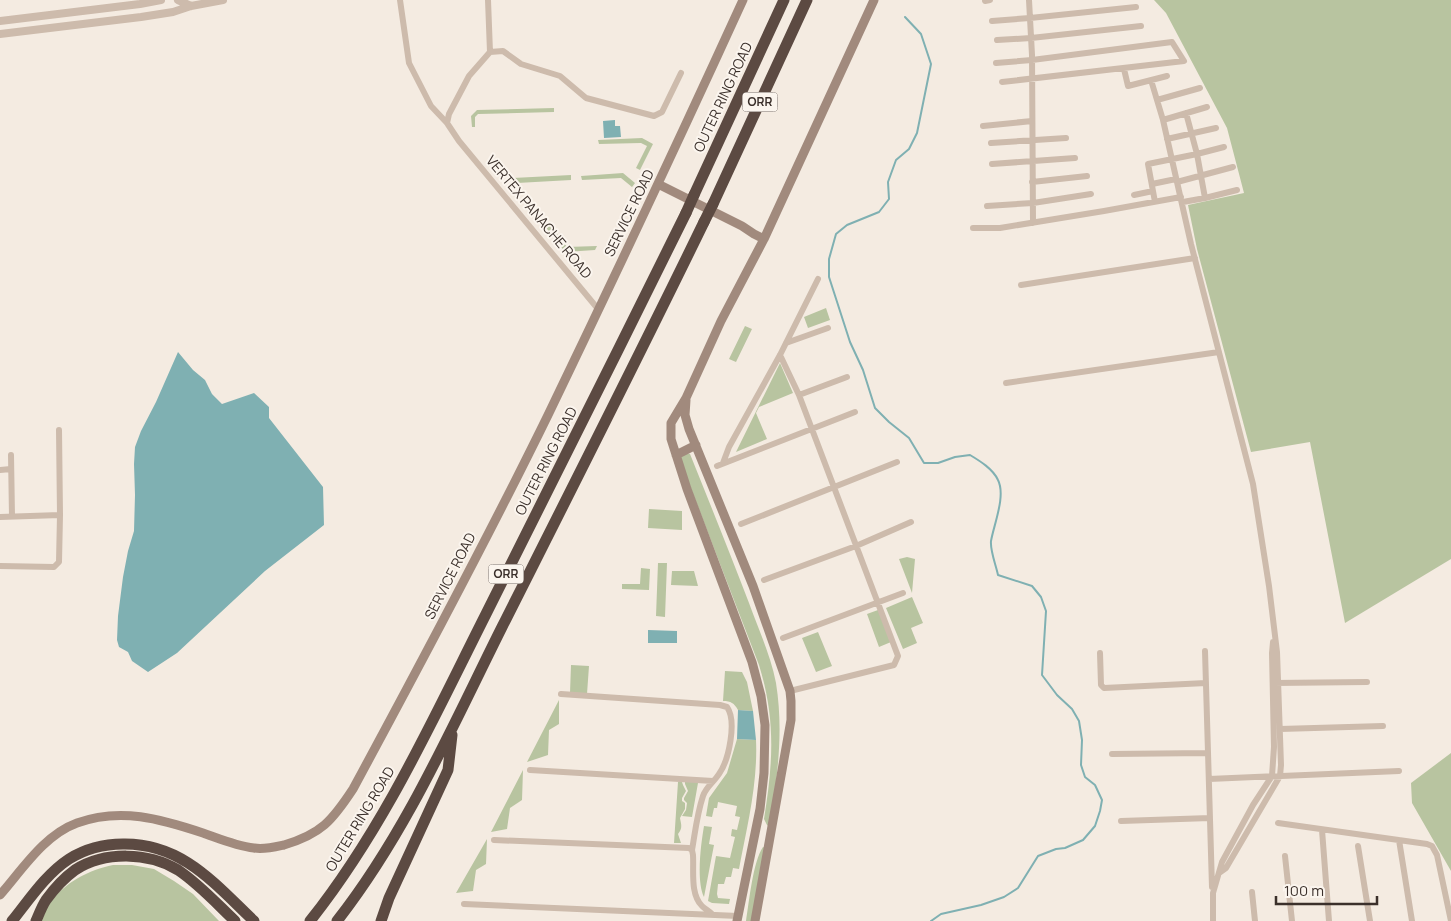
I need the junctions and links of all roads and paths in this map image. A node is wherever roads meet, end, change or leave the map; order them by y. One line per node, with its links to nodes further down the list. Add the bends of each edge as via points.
1 (161, 0): 17 (street)
2 (178, 0): 13 (street)
3 (223, 0): 13 (street)
4 (400, 0): 37 (street, VERTEX PANACHE ROAD, via 409,63 431,106)
5 (488, 0): 22 (street)
6 (743, 0): 56 (main road, SERVICE ROAD)
7 (784, 0): 142 (highway, OUTER RING ROAD / ORR, bridge, via 622,344 402,781 356,858)
8 (807, 0): 109 (highway, ORR, bridge, via 713,204)
9 (874, 0): 68 (main road)
10 (985, 0): 11 (street)
11 (990, 0)
12 (1029, 0): 15 (street)
13 (191, 6): 19 (street, via 141,17)
14 (1136, 7): 15 (street)
15 (1030, 18): 16 (street); 20 (street)
16 (992, 20)
17 (0, 21)
18 (1141, 26): 20 (street)
19 (0, 34)
20 (1031, 38): 21 (street); 23 (street)
21 (997, 40)
22 (490, 52): 26 (street, via 503,51 521,64 560,76 586,98 654,116 662,112); 37 (street, via 469,76)
23 (1032, 60): 24 (street); 25 (street, via 1172,42 1184,61); 28 (street)
24 (996, 63)
25 (1124, 68): 28 (street); 29 (street, via 1128,86)
26 (681, 73)
27 (1167, 76): 29 (street)
28 (1032, 79): 30 (street); 36 (street)
29 (1151, 80): 32 (street)
30 (1002, 82)
31 (1200, 88): 32 (street)
32 (1157, 100): 35 (street)
33 (1207, 106): 34 (street)
34 (1186, 113): 35 (street); 40 (street)
35 (1163, 120): 42 (street)
36 (1032, 121): 38 (street); 43 (street)
37 (447, 124): 72 (street, VERTEX PANACHE ROAD)
38 (982, 126)
39 (1216, 128): 40 (street)
40 (1192, 133): 42 (street); 46 (street)
41 (1066, 138): 43 (street)
42 (1167, 139): 48 (street)
43 (1032, 140): 44 (street); 49 (street)
44 (991, 143)
45 (1224, 147): 46 (street)
46 (1197, 154): 48 (street); 53 (street)
47 (1075, 158): 49 (street)
48 (1172, 159): 54 (street); 57 (street, via 1148,164)
49 (1033, 161): 50 (street); 55 (street)
50 (992, 164)
51 (1233, 167): 53 (street)
52 (1087, 176): 55 (street)
53 (1200, 176): 54 (street); 61 (street)
54 (1177, 180): 57 (street); 62 (street)
55 (1032, 182): 64 (street)
56 (658, 184): 68 (main road); 72 (main road, SERVICE ROAD)
57 (1152, 188): 60 (street); 63 (street)
58 (1237, 190): 61 (street)
59 (1091, 194): 64 (street)
60 (1134, 195)
61 (1205, 198): 62 (street)
62 (1182, 199): 63 (street); 69 (street)
63 (1155, 202): 66 (street)
64 (1033, 203): 65 (street); 66 (street)
65 (987, 206)
66 (1033, 223): 67 (street)
67 (973, 228)
68 (764, 239): 80 (main road)
69 (1195, 258): 71 (street); 75 (street)
70 (818, 279): 74 (street)
71 (1021, 286)
72 (598, 309): 134 (main road, SERVICE ROAD, via 430,646 353,790 320,830 301,840 256,849 151,818 108,814 76,823 46,841)
73 (828, 328): 74 (street)
74 (786, 343): 76 (street)
75 (1219, 352): 78 (street); 106 (street, via 1253,484 1269,586)
76 (780, 355): 79 (street); 82 (street, via 720,464)
77 (847, 377): 79 (street)
78 (1006, 383)
79 (799, 395): 82 (street)
80 (686, 398): 84 (main road, via 685,415); 86 (main road, via 671,423)
81 (855, 412): 82 (street)
82 (812, 429): 90 (street)
83 (59, 430): 92 (street)
84 (696, 444): 86 (main road); 107 (main road, via 753,586)
85 (11, 455): 88 (street)
86 (676, 455): 124 (main road, via 752,662 761,696 765,725 764,773)
87 (897, 462): 90 (street)
88 (11, 469): 89 (street); 91 (street)
89 (0, 470)
90 (834, 486): 95 (street); 96 (street)
91 (12, 516): 92 (street); 93 (street)
92 (60, 516): 97 (street, via 60,558 57,566)
93 (0, 517)
94 (911, 522): 96 (street)
95 (741, 524)
96 (856, 546): 98 (street); 100 (street)
97 (0, 566)
98 (764, 580)
99 (902, 593): 100 (street)
100 (878, 602): 101 (street); 107 (street, via 898,656 894,665)
101 (783, 638)
102 (1205, 651): 105 (street)
103 (1100, 653): 105 (street, via 1101,685 1104,688)
104 (1367, 682): 106 (street)
105 (1206, 683): 112 (street)
106 (1275, 683): 111 (street); 116 (street)
107 (790, 691): 125 (main road, via 791,720)
108 (561, 694): 119 (street, via 727,706 731,714 731,736 724,763)
109 (454, 725): 143 (highway, ORR, via 394,836); 144 (highway, via 448,770)
110 (1384, 726): 111 (street)
111 (1280, 729): 117 (street)
112 (1208, 752): 113 (street); 118 (street)
113 (1112, 754)
114 (530, 770): 119 (street)
115 (1399, 771): 117 (street)
116 (1272, 776): 117 (street); 118 (street); 131 (street, via 1253,805)
117 (1280, 776): 131 (street, via 1226,868)
118 (1209, 779): 120 (street)
119 (713, 781): 129 (street, via 703,795)
120 (1210, 818): 121 (street); 133 (street)
121 (1121, 822)
122 (1278, 823): 123 (street)
123 (1322, 830): 127 (street); 149 (street)
124 (755, 835): 125 (main road); 137 (main road)
125 (770, 838): 145 (main road)
126 (494, 840): 129 (street)
127 (1398, 840): 151 (street); 152 (street, via 1427,844 1435,850)
128 (1358, 846): 150 (street)
129 (692, 850): 136 (street, via 697,900)
130 (1285, 856): 148 (street)
131 (1219, 873): 133 (street)
132 (1252, 892): 147 (street)
133 (1213, 893): 146 (street)
134 (0, 895)
135 (464, 904): 136 (street)
136 (713, 914): 137 (street)
137 (737, 918)
138 (12, 921): 141 (highway, via 53,872 69,859 97,847 136,843 160,848 184,859)
139 (36, 921): 140 (highway, via 45,901 76,870 113,856 135,856 156,860 177,870)
140 (235, 921)
141 (254, 921)
142 (310, 921)
143 (337, 921)
144 (381, 921)
145 (755, 921)
146 (1213, 921)
147 (1255, 921)
148 (1292, 921)
149 (1329, 921)
150 (1370, 921)
151 (1412, 921)
152 (1451, 921)

